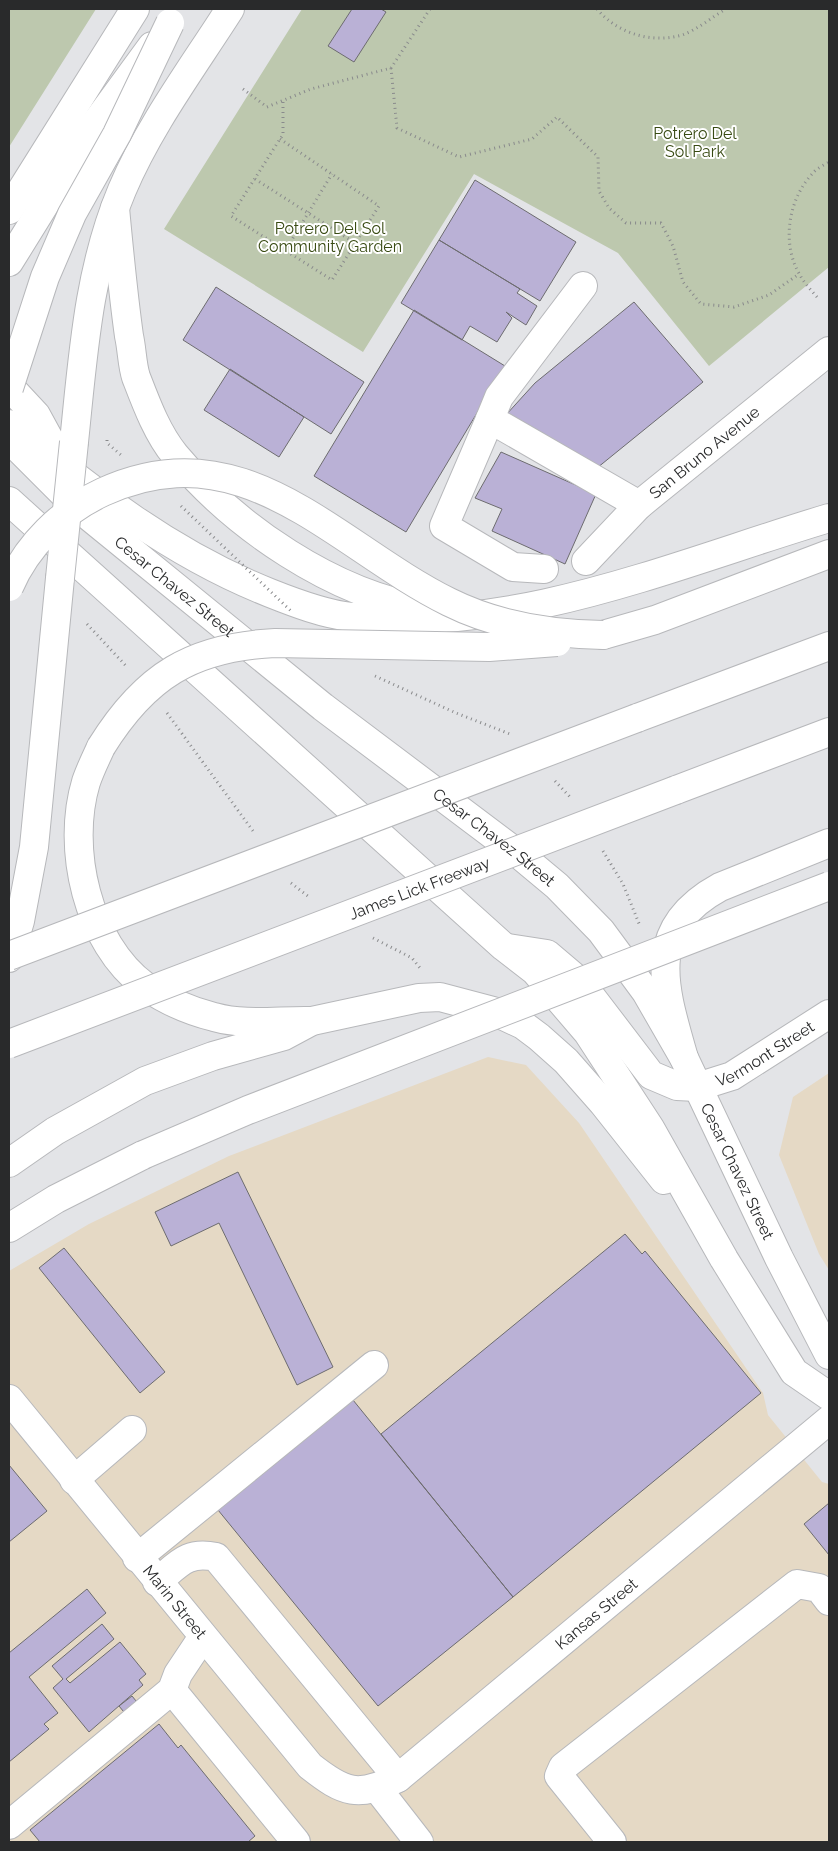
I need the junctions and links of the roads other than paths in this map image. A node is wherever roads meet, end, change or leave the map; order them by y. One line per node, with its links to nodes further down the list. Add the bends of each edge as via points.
1 (135, 9): 5 (main road)
2 (230, 9): 4 (main road, via 138,157)
3 (174, 16): 6 (main road, bridge, via 92,128); 9 (main road, bridge, via 72,214 45,276)
4 (115, 208): 13 (main road, via 91,294); 21 (main road, via 124,304 135,374 152,416 175,454 214,494 300,561 355,588 413,607)
5 (9, 210)
6 (9, 262)
7 (583, 286): 10 (main road, via 499,397)
8 (829, 351): 15 (main road, San Bruno Avenue)
9 (9, 387): 13 (main road)
10 (490, 419): 15 (main road); 19 (main road, via 444,526 513,567)
11 (9, 424): 21 (main road, via 86,486 136,521 188,555 239,581 292,602 349,617 410,620)
12 (9, 440): 32 (main road, Cesar Chavez Street, via 75,505 226,630 557,886 601,931 630,969)
13 (64, 445): 28 (main road, bridge, via 60,578 34,847)
14 (9, 501): 27 (main road)
15 (639, 505): 18 (main road, San Bruno Avenue)
16 (829, 518): 21 (main road, via 584,593)
17 (829, 554): 22 (main road, via 655,620)
18 (586, 561)
19 (544, 569)
20 (9, 587): 22 (main road, bridge, via 39,539 80,504 109,489 144,478 197,474 238,480 280,498 409,578 469,610 542,631)
21 (467, 616)
22 (603, 635): 30 (main road, bridge, via 512,647 291,643 234,647 197,657 164,676 122,714 101,747 86,782 80,823 86,886 99,926 118,959 144,985 198,1012 232,1021)
23 (829, 646): 28 (main road, bridge)
24 (829, 732): 31 (main road, James Lick Freeway, bridge)
25 (829, 843): 32 (main road, via 720,886 697,900 680,918 666,954 665,972 670,1008)
26 (829, 886): 35 (main road, bridge, via 248,1110 144,1154 56,1199)
27 (504, 947): 33 (main road, via 547,954 580,982 651,1075 677,1086); 36 (main road, via 535,971 588,1033 650,1128)
28 (9, 957)
29 (829, 1014): 33 (main road, Vermont Street, via 732,1076)
30 (312, 1022): 34 (main road, via 284,1036 213,1056 145,1081 55,1131); 36 (main road, via 419,998 440,997 493,1011 523,1025 553,1049 603,1103)
31 (9, 1044)
32 (684, 1058): 33 (main road, Cesar Chavez Street)
33 (697, 1087): 37 (main road, Cesar Chavez Street)
34 (9, 1163)
35 (9, 1228)
36 (724, 1259): 39 (main road, via 794,1372)
37 (829, 1355)
38 (374, 1364): 44 (main road)
39 (829, 1396)
40 (9, 1399): 43 (main road, Marin Street)
41 (829, 1420): 49 (main road, Kansas Street)
42 (132, 1430): 43 (main road)
43 (74, 1480): 44 (main road, Marin Street)
44 (138, 1558): 45 (main road, Marin Street)
45 (157, 1582): 47 (main road, Marin Street); 49 (main road, via 189,1556 216,1557)
46 (829, 1601): 53 (main road, via 819,1588 797,1584 563,1767 558,1776)
47 (202, 1638): 48 (main road, via 178,1674); 49 (main road, Marin Street, via 310,1766 332,1784)
48 (172, 1690): 50 (main road); 51 (main road)
49 (376, 1785): 52 (main road)
50 (9, 1825)
51 (296, 1842)
52 (419, 1842)
53 (612, 1842)

